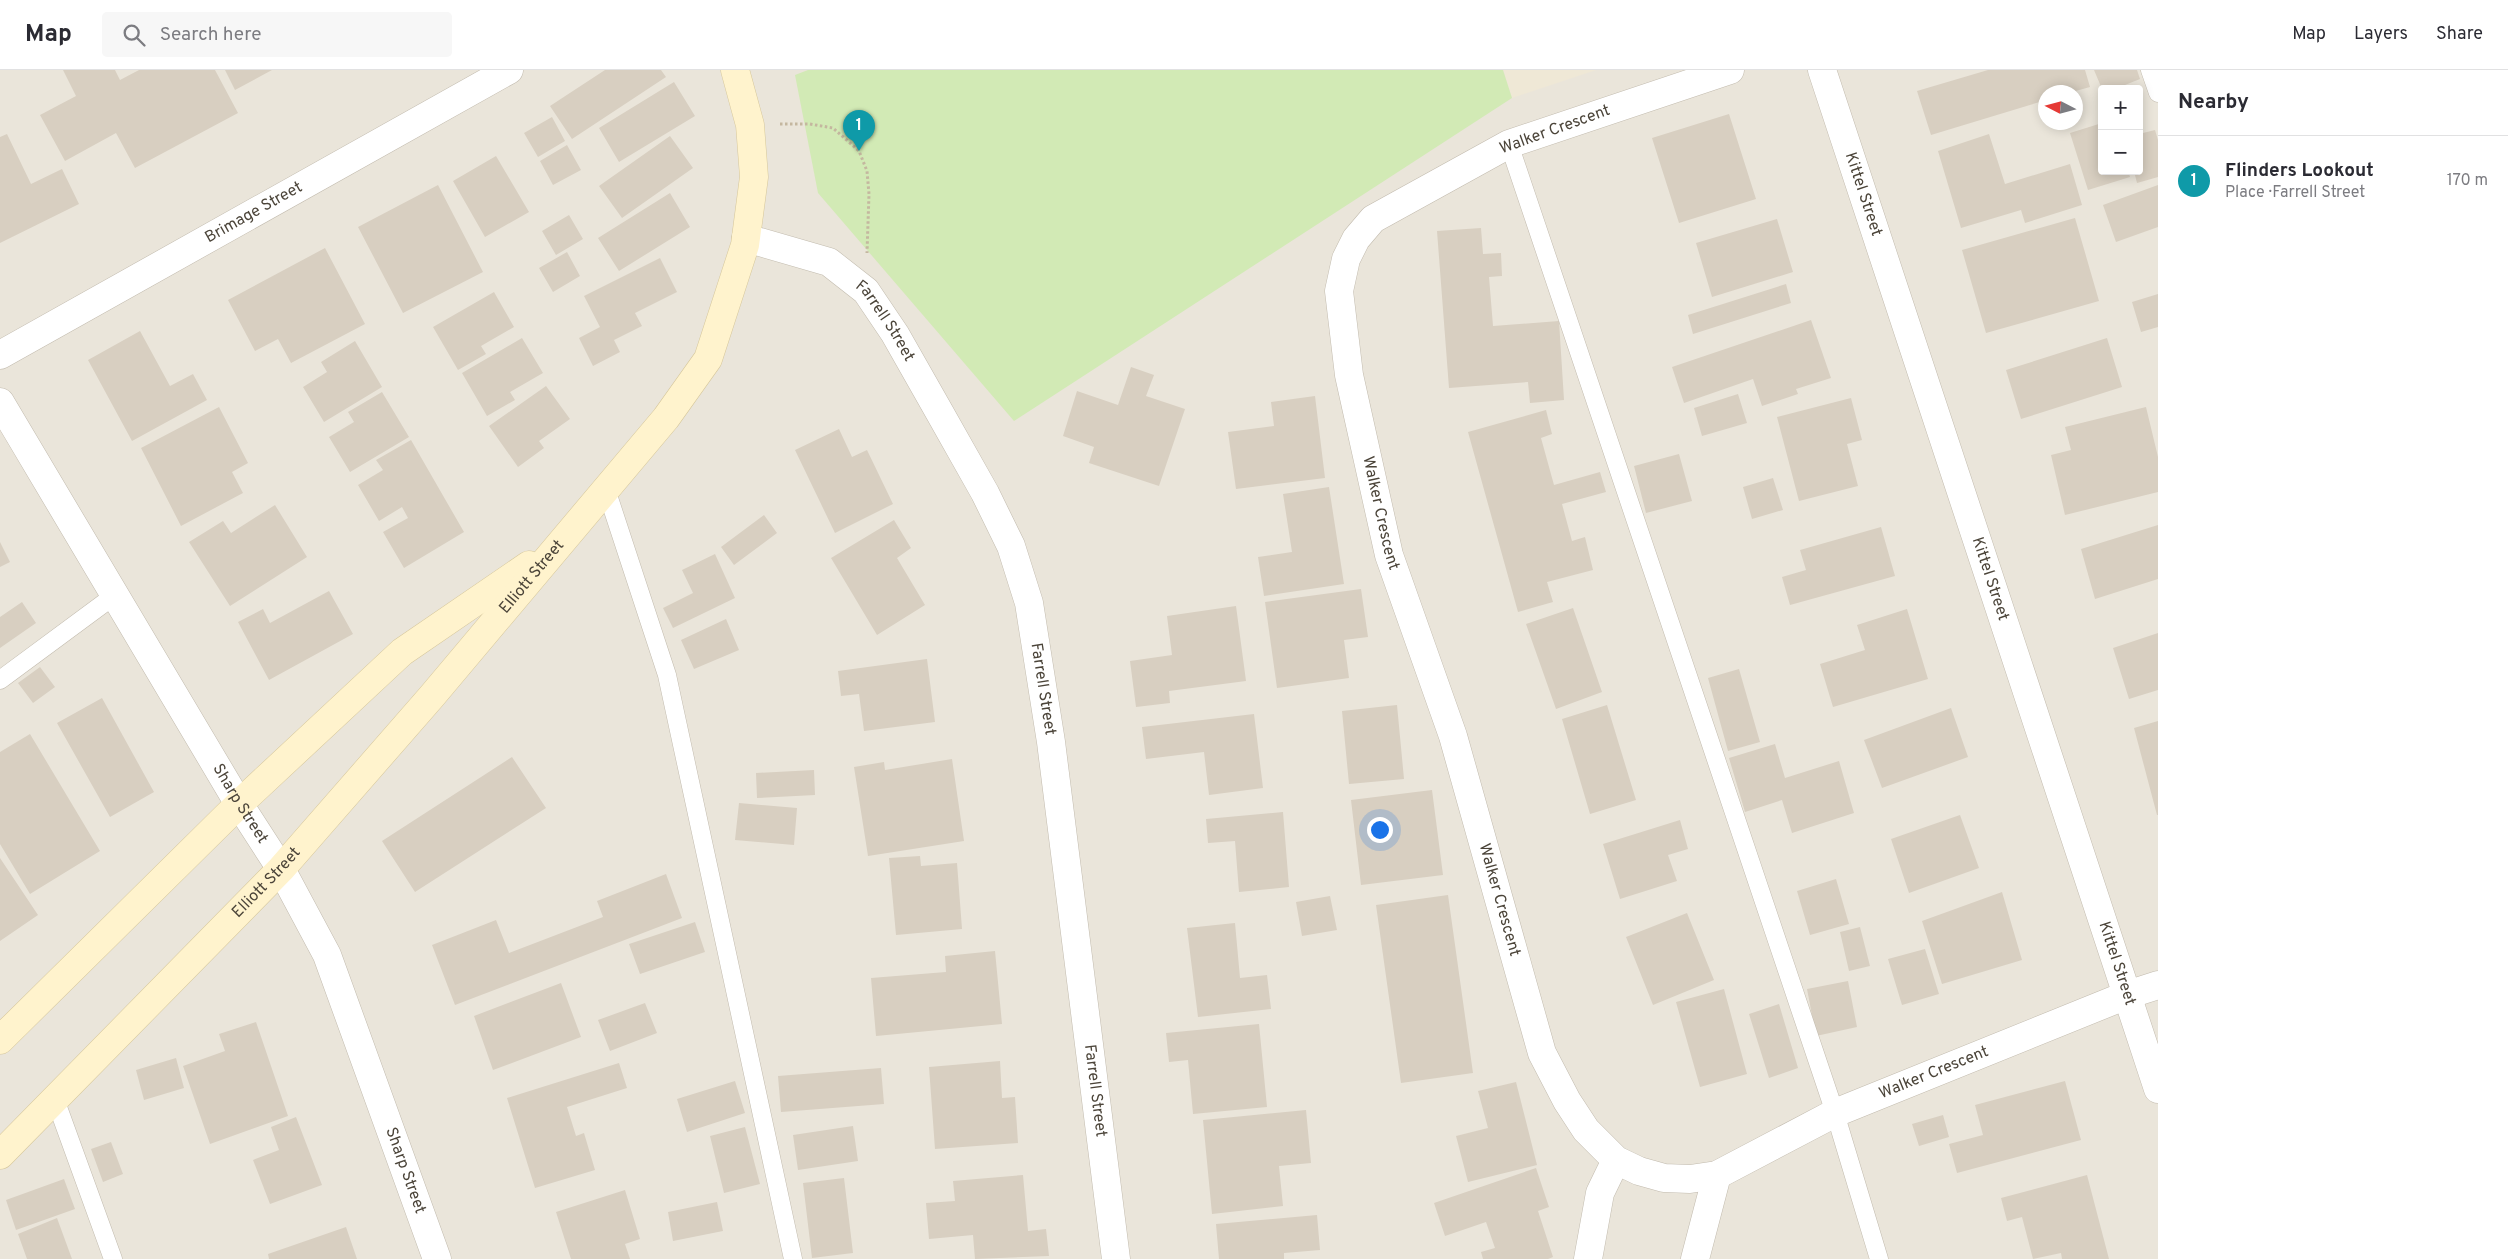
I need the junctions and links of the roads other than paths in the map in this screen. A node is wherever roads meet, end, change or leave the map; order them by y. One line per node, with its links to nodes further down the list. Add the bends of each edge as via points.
1 (509, 70): 9 (street, Brimage Street)
2 (735, 70): 8 (main road, via 750,125 754,178)
3 (1730, 70): 7 (street, Walker Crescent)
4 (1822, 70): 18 (street, Kittel Street)
5 (2150, 70): 6 (lane)
6 (2158, 93)
7 (1509, 144): 22 (lane); 24 (street, Walker Crescent, via 1373,219 1356,239 1346,260 1339,291 1342,324 1349,375 1389,554 1453,736 1542,1053 1586,1130)
8 (746, 238): 11 (main road, via 708,359 666,418); 29 (street, Farrell Street, via 829,262 866,291 895,334 985,493 1011,546 1029,603 1051,742)
9 (0, 355)
10 (0, 402): 13 (street, Sharp Street)
11 (606, 489): 12 (main road); 28 (lane, via 667,675)
12 (557, 546): 15 (main road, Elliott Street, via 402,652); 16 (main road, Elliott Street)
13 (115, 595): 14 (lane); 15 (street, Sharp Street)
14 (0, 680)
15 (239, 804): 16 (street, Sharp Street); 19 (main road, Elliott Street)
16 (281, 869): 21 (main road, Elliott Street); 27 (street, Sharp Street, via 327,955)
17 (2158, 986): 18 (street, Walker Crescent)
18 (2127, 995): 20 (street, Kittel Street); 22 (street, Walker Crescent)
19 (1, 1038)
20 (2158, 1089)
21 (55, 1099): 23 (main road, Elliott Street); 26 (lane)
22 (1835, 1113): 25 (street, Walker Crescent); 32 (lane)
23 (0, 1155)
24 (1616, 1160): 25 (street, Walker Crescent, via 1664,1178); 30 (street, via 1600,1193)
25 (1717, 1175): 31 (street)
26 (113, 1259)
27 (438, 1259)
28 (794, 1259)
29 (1116, 1259)
30 (1588, 1259)
31 (1695, 1259)
32 (1879, 1259)

